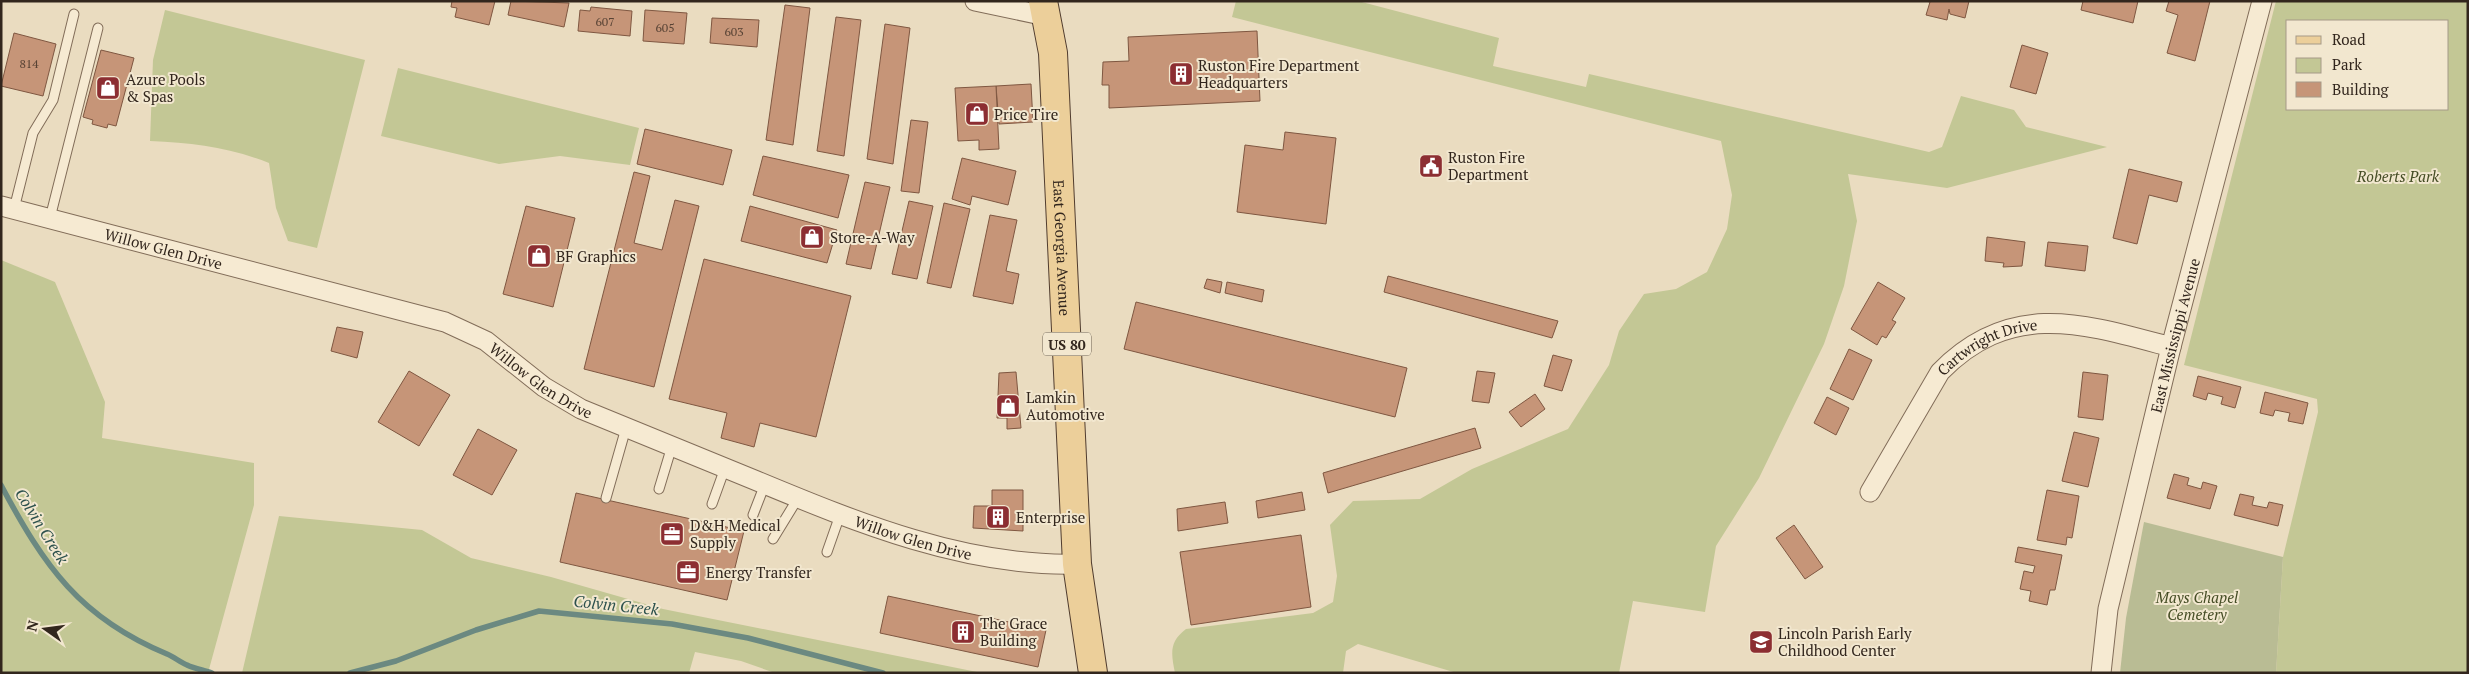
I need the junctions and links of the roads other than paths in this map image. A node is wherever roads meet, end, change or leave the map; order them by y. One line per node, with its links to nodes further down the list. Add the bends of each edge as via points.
1 (975, 1): 3 (street)
2 (2262, 1): 8 (street, East Mississippi Avenue)
3 (1046, 6): 22 (main road, East Georgia Avenue / US 80, via 1052,53)
4 (74, 14): 6 (lane, via 53,100 33,134)
5 (98, 28): 7 (lane)
6 (8, 207): 7 (street, Willow Glen Drive)
7 (50, 218): 9 (street, Willow Glen Drive, via 445,322 486,341 562,399)
8 (2171, 347): 14 (street, Cartwright Drive, via 2070,323 2025,325 1985,338 1954,357 1940,372); 24 (street, East Mississippi Avenue, via 2108,609)
9 (626, 428): 10 (street, Willow Glen Drive); 15 (lane)
10 (672, 446): 11 (street, Willow Glen Drive); 13 (lane)
11 (725, 468): 12 (street, Willow Glen Drive); 17 (lane)
12 (765, 484): 16 (street, Willow Glen Drive); 18 (lane)
13 (659, 489)
14 (1870, 492)
15 (606, 498)
16 (798, 498): 19 (street, Willow Glen Drive); 20 (lane)
17 (712, 504)
18 (753, 515)
19 (840, 515): 21 (lane); 22 (street, Willow Glen Drive, via 917,540 1007,561 1038,565)
20 (773, 539)
21 (827, 552)
22 (1077, 564): 23 (main road, East Georgia Avenue / US 80)
23 (1093, 673)
24 (2101, 673)

